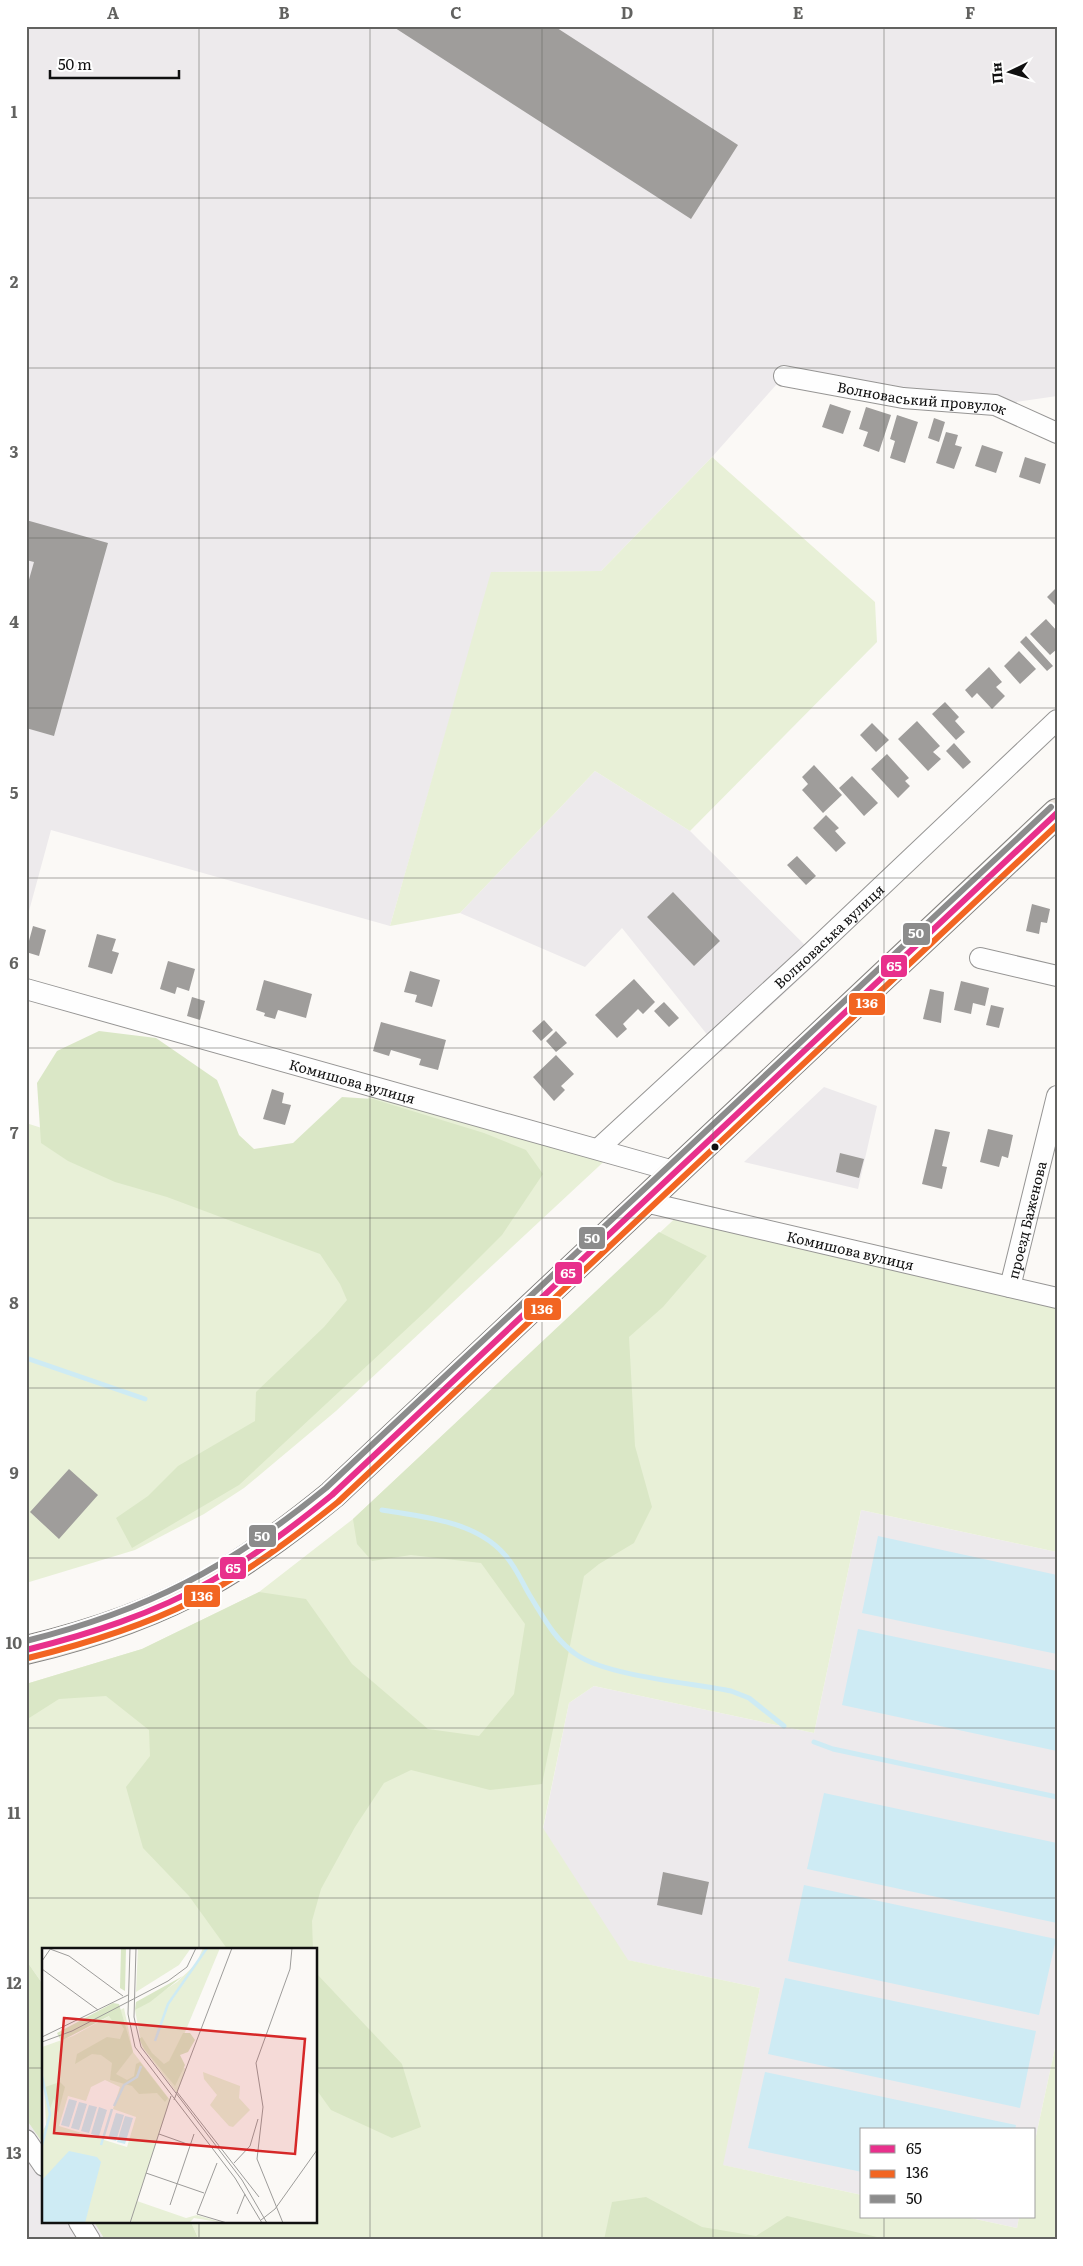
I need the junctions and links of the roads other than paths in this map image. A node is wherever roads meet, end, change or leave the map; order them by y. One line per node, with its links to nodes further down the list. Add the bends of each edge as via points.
1 (784, 376): 2 (street, Волноваський провулок, via 903,398 995,405)
2 (1057, 433)
3 (1057, 720): 9 (street, Волноваська вулиця)
4 (1057, 813): 10 (main road)
5 (980, 958): 6 (street)
6 (1057, 976)
7 (26, 989): 9 (street, Комишова вулиця)
8 (1057, 1096): 12 (street, проезд Баженова)
9 (598, 1150): 10 (street, Комишова вулиця)
10 (677, 1172): 11 (main road)
11 (645, 1202): 12 (street, Комишова вулиця); 14 (main road, via 340,1488 293,1527 250,1558 172,1601 111,1625)
12 (1010, 1287): 13 (street, Комишова вулиця)
13 (1057, 1298)
14 (26, 1650)
15 (26, 2140): 16 (street)
16 (42, 2163)
17 (80, 2224): 18 (street)
18 (90, 2240)

